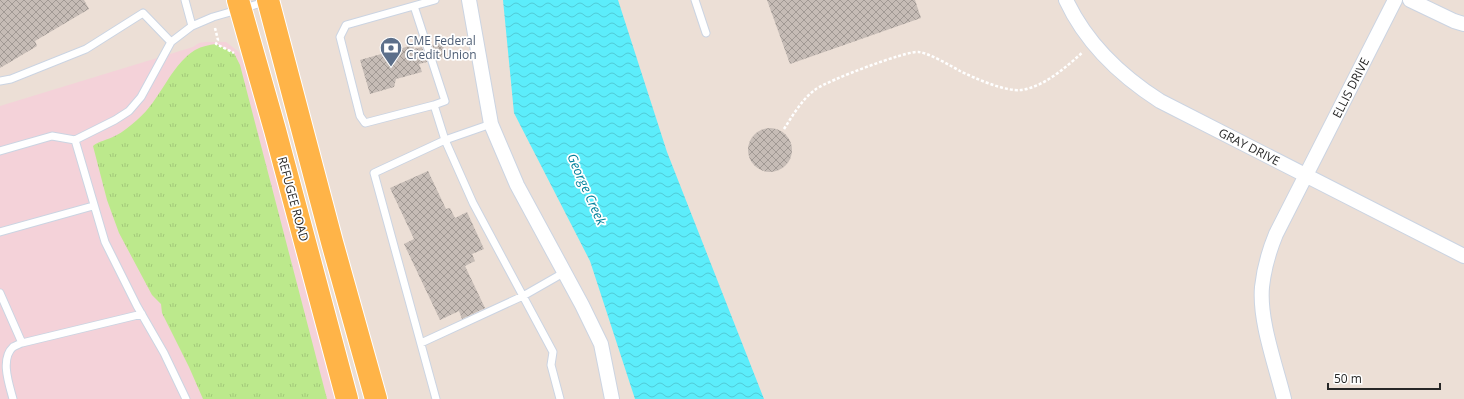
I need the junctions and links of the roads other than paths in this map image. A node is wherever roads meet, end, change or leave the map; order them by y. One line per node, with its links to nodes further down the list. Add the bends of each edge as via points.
1 (185, 0): 11 (lane)
2 (435, 0): 9 (lane)
3 (469, 0): 16 (street)
4 (695, 0): 12 (lane)
5 (1066, 0): 20 (street, GRAY DRIVE, via 1093,43 1139,88)
6 (1396, 0): 20 (street, ELLIS DRIVE)
7 (1410, 0): 10 (street)
8 (254, 3): 11 (lane); 32 (main road, REFUGEE ROAD, via 274,130); 33 (main road, via 332,242)
9 (414, 6): 15 (lane, via 445,101); 15 (lane, via 346,25 340,37 360,116 365,123)
10 (1464, 24)
11 (192, 26): 13 (lane)
12 (706, 33)
13 (171, 42): 14 (lane, via 143,13 86,49); 17 (lane, via 141,97 129,111)
14 (0, 81)
15 (434, 105): 18 (lane)
16 (491, 124): 18 (lane); 24 (street, via 517,185)
17 (75, 140): 19 (lane, via 52,136); 21 (lane)
18 (445, 140): 26 (lane, via 473,203); 29 (lane, via 374,173)
19 (0, 151)
20 (1306, 176): 23 (street, GRAY DRIVE); 37 (street, ELLIS DRIVE, via 1269,251 1262,287 1264,320)
21 (93, 206): 22 (lane); 27 (lane, via 105,242)
22 (0, 232)
23 (1464, 256)
24 (565, 272): 26 (lane); 36 (street, via 601,344)
25 (0, 293): 28 (lane)
26 (523, 296): 29 (lane); 35 (lane, via 553,352 551,365)
27 (142, 314): 28 (lane); 31 (lane)
28 (22, 343): 30 (lane, via 13,348 6,357 5,368)
29 (421, 343): 34 (lane)
30 (13, 399)
31 (186, 399)
32 (347, 399)
33 (376, 399)
34 (436, 399)
35 (560, 399)
36 (612, 399)
37 (1284, 399)

